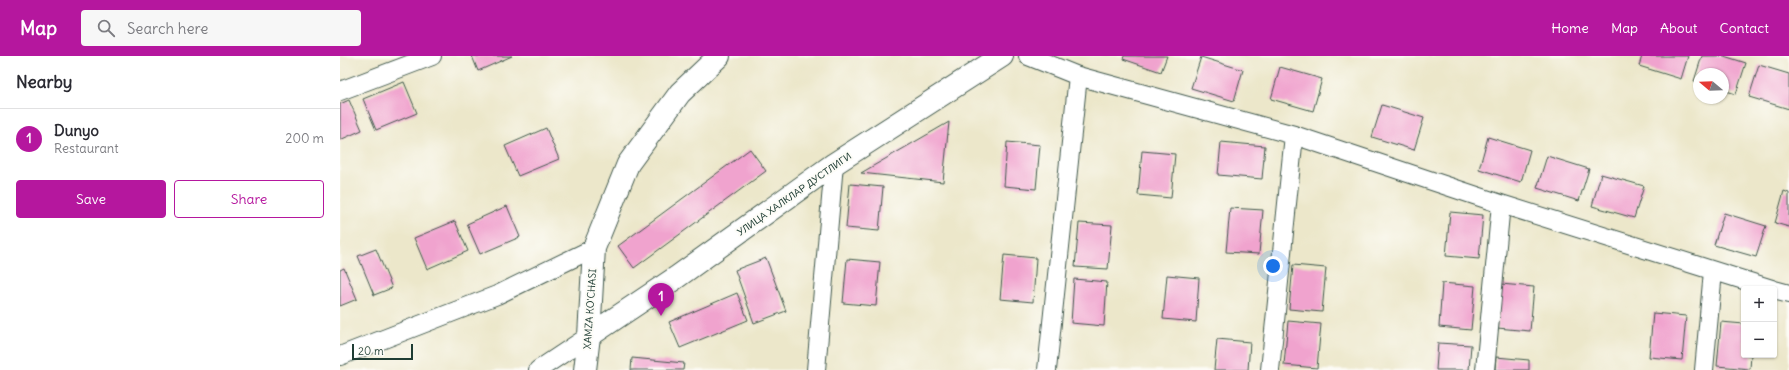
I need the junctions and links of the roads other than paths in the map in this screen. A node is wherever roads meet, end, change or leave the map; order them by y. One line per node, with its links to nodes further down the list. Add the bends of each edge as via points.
1 (432, 56): 6 (street)
2 (719, 56): 10 (street, XAMZA KO'CHASI, via 680,93 628,164)
3 (1002, 56): 8 (street, УЛИЦА ХАЛКЛАР ДУСТЛИГИ)
4 (1028, 56): 5 (street)
5 (1078, 76): 7 (street); 20 (street)
6 (340, 91)
7 (1294, 134): 9 (street); 21 (street)
8 (834, 164): 15 (street, УЛИЦА ХАЛКЛАР ДУСТЛИГИ); 19 (street)
9 (1501, 204): 11 (street); 22 (street)
10 (594, 248): 15 (street, XAMZA KO'CHASI); 16 (street, via 497,295)
11 (1713, 271): 12 (street); 23 (street)
12 (1763, 286)
13 (1777, 290): 14 (street)
14 (1789, 294)
15 (590, 336): 17 (street); 18 (street, XAMZA KO'CHASI)
16 (340, 356)
17 (538, 370)
18 (585, 370)
19 (816, 370)
20 (1047, 370)
21 (1270, 370)
22 (1485, 370)
23 (1704, 370)

